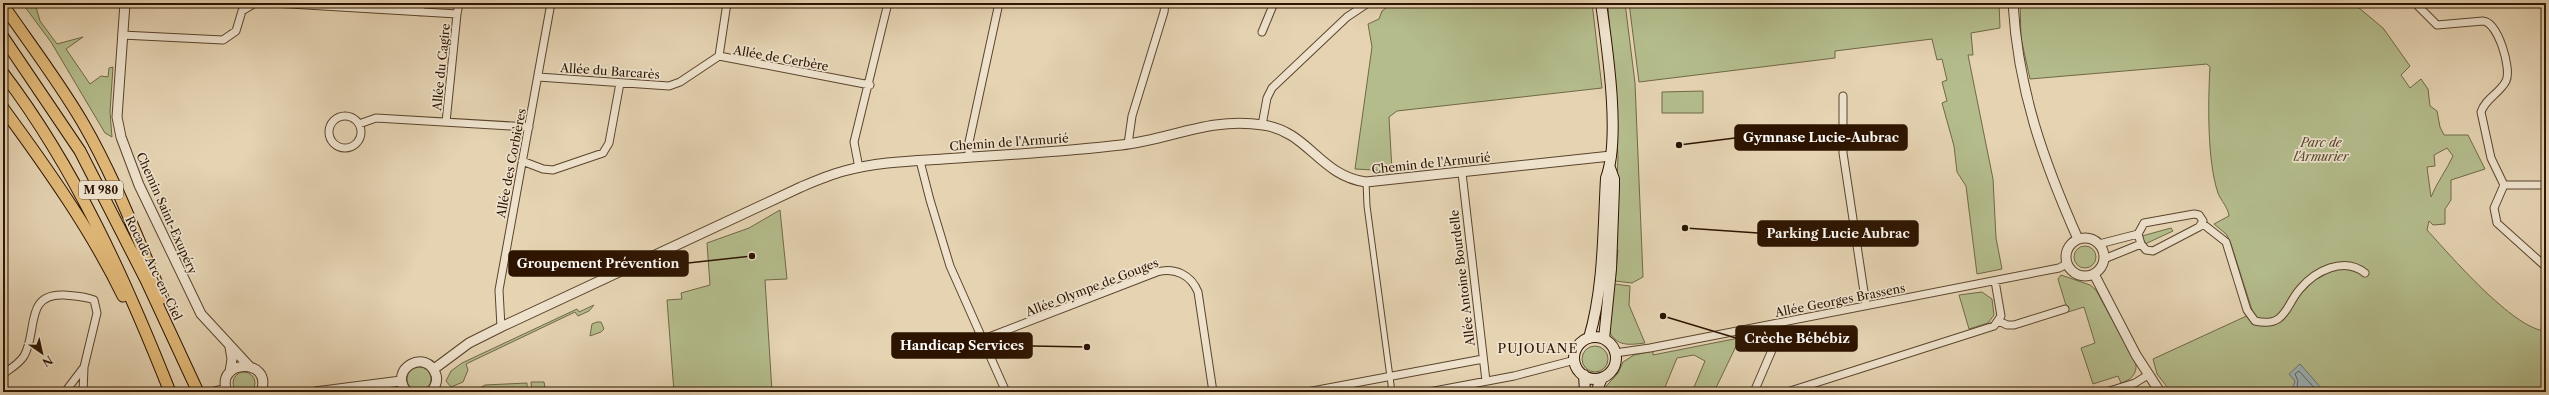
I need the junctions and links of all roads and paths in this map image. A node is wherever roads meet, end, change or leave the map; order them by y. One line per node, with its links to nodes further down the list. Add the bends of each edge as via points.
1 (125, 3): 20 (street, Chemin Saint-Exupéry)
2 (255, 3): 20 (street, via 242,11 236,30 223,40)
3 (273, 3): 17 (street)
4 (421, 3): 17 (street)
5 (459, 3): 18 (street)
6 (551, 3): 24 (street, Allée des Corbières)
7 (727, 3): 22 (street, Allée de Cerbère)
8 (888, 3): 26 (street)
9 (999, 3): 35 (street, via 969,142)
10 (1165, 3): 33 (street, via 1132,116)
11 (1274, 3): 19 (street)
12 (1368, 3): 31 (street, via 1347,17 1272,88 1267,98)
13 (1601, 3): 34 (main road, via 1611,99)
14 (2013, 3): 46 (street, via 2016,44 2029,109 2043,157)
15 (2415, 3): 42 (street, via 2436,25 2483,21 2491,24 2496,30 2508,78 2484,105 2480,116 2491,158)
16 (3, 5): 65 (highway, via 51,71 84,125 181,339)
17 (420, 12): 18 (street)
18 (458, 14): 29 (street, Allée du Cagire)
19 (1262, 32)
20 (122, 35): 64 (street, Chemin Saint-Exupéry, via 116,117 121,138 138,185 194,303)
21 (3, 37): 65 (highway, Rocade Arc-en-Ciel / M 980, via 80,151)
22 (719, 56): 25 (street, Allée du Barcarès, via 672,85); 26 (street, Allée de Cerbère)
23 (3, 73): 60 (highway, M 980, via 56,152 118,267)
24 (538, 77): 25 (street, Allée du Barcarès); 32 (street, Allée des Corbières)
25 (620, 83): 36 (street, via 609,143 603,153 553,170 542,170)
26 (870, 85): 38 (street, via 854,142)
27 (1843, 96): 55 (street, via 1843,153)
28 (3, 108): 60 (highway, via 79,218 110,270 134,319)
29 (446, 122): 30 (street, Allée du Cagire, via 376,118); 32 (street, Allée du Cagire)
30 (359, 124): 30 (street, via 348,116 335,119 329,131 331,140 342,148 355,145 360,137)
31 (1262, 125): 33 (street, Chemin de l'Armurié, via 1206,125); 41 (street, Chemin de l'Armurié, via 1293,135 1338,174)
32 (529, 127): 36 (street, Allée des Corbières)
33 (1128, 144): 35 (street, Chemin de l'Armurié)
34 (1611, 156): 39 (main road); 40 (street, Chemin de l'Armurié)
35 (969, 157): 37 (street, Chemin de l'Armurié)
36 (522, 161): 59 (street, Allée des Corbières, via 499,290)
37 (920, 161): 38 (street, Chemin de l'Armurié); 63 (street, via 950,266)
38 (859, 168): 59 (street, Chemin de l'Armurié, via 837,173 801,187)
39 (1610, 168): 61 (main road, via 1606,178 1595,319); 62 (main road, via 1614,178 1612,255)
40 (1462, 173): 41 (street, Chemin de l'Armurié); 67 (street, Allée Antoine Bourdelle)
41 (1366, 182): 75 (street)
42 (2504, 185): 43 (street); 51 (street, via 2494,208 2497,223)
43 (2546, 185)
44 (2203, 224): 45 (street, via 2202,217 2194,214 2144,223); 48 (street, via 2153,251 2146,250); 52 (street, via 2226,242 2247,310 2255,321 2270,322 2280,318 2291,306 2299,289 2324,270 2345,265)
45 (2138, 234): 47 (street); 48 (street)
46 (2078, 239): 47 (street, via 2089,238); 50 (street, via 2067,250)
47 (2099, 244): 49 (street)
48 (2141, 244): 49 (street)
49 (2104, 259): 53 (street)
50 (2067, 264): 53 (street, via 2078,275); 54 (street, Allée Georges Brassens, via 2059,268)
51 (2546, 267)
52 (2365, 273)
53 (2094, 274): 74 (street, via 2111,311)
54 (1995, 281): 55 (street, Allée Georges Brassens); 57 (street, via 2001,314)
55 (1866, 306): 58 (street, Allée Georges Brassens)
56 (2065, 309): 57 (street, via 2010,325)
57 (1999, 321): 99 (street, via 1988,329)
58 (1768, 325): 66 (street, Allée Georges Brassens); 98 (street, via 1772,350)
59 (501, 326): 71 (street, Chemin de l'Armurié, via 470,343)
60 (144, 327): 84 (highway, M 980)
61 (1589, 338): 62 (main road); 68 (main road, via 1578,346)
62 (1604, 339): 66 (main road)
63 (981, 340): 91 (street); 92 (street, Allée Olympe de Gouges, via 1157,272 1175,271 1190,280 1198,292)
64 (230, 347): 69 (street, Chemin Saint-Exupéry); 72 (street)
65 (182, 353): 85 (highway, Rocade Arc-en-Ciel / M 980)
66 (1616, 353): 77 (main road, via 1615,365 1608,375)
67 (1483, 359): 75 (street); 79 (street, Allée Antoine Bourdelle)
68 (1575, 360): 76 (main road); 79 (street)
69 (249, 366): 72 (street, via 239,367); 80 (street, Chemin Saint-Exupéry, via 257,371)
70 (84, 367): 73 (street, via 96,313 94,300 86,296 55,295 45,298 37,306 24,355 19,363); 82 (street); 83 (street)
71 (434, 369): 78 (street, via 424,362 412,362 403,370); 90 (street, via 437,377)
72 (230, 372): 81 (street, via 226,380)
73 (3, 374)
74 (2148, 375): 100 (street, via 2135,383); 101 (street)
75 (1390, 376): 93 (street); 94 (street)
76 (1584, 376): 77 (main road); 96 (main road)
77 (1602, 378): 97 (main road)
78 (401, 381): 88 (street); 89 (street)
79 (1486, 381): 95 (street)
80 (262, 388): 87 (street, Chemin Saint-Exupéry)
81 (226, 391): 86 (street)
82 (65, 392)
83 (83, 392)
84 (170, 392)
85 (198, 392)
86 (214, 392)
87 (271, 392)
88 (315, 392)
89 (407, 392)
90 (431, 392)
91 (1006, 392)
92 (1214, 392)
93 (1307, 392)
94 (1392, 392)
95 (1429, 392)
96 (1585, 392)
97 (1596, 392)
98 (1754, 392)
99 (1787, 392)
100 (2106, 392)
101 (2160, 392)

